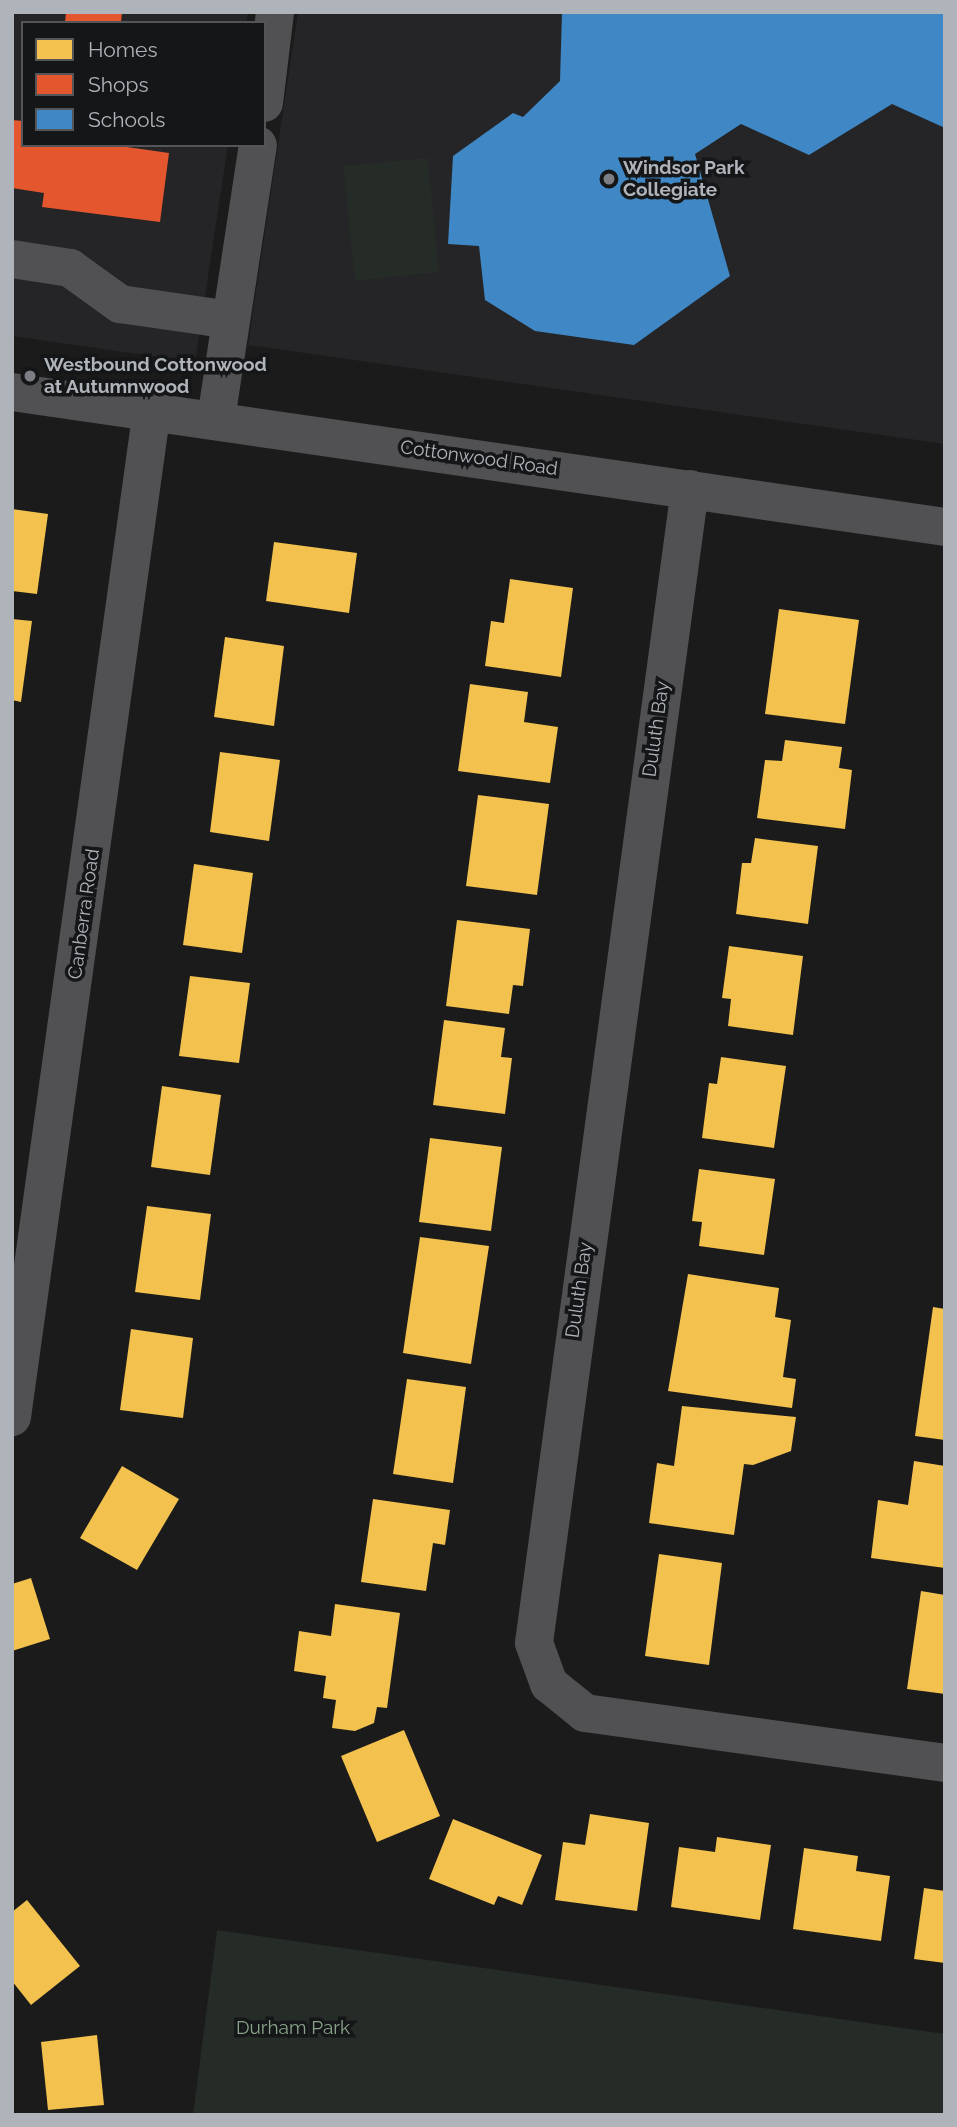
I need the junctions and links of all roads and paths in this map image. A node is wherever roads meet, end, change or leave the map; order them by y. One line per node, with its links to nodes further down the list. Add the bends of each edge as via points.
1 (275, 12): 2 (street)
2 (266, 86)
3 (258, 147): 5 (street)
4 (12, 259): 5 (street, via 70,268 120,304)
5 (231, 320): 8 (street)
6 (12, 392): 7 (street, Cottonwood Road)
7 (152, 410): 8 (street, Cottonwood Road); 11 (street, Canberra Road)
8 (216, 419): 9 (street, Cottonwood Road)
9 (690, 489): 10 (street, Cottonwood Road); 12 (street, Duluth Bay, via 534,1643 548,1684 584,1713)
10 (945, 527)
11 (12, 1417)
12 (945, 1763)

